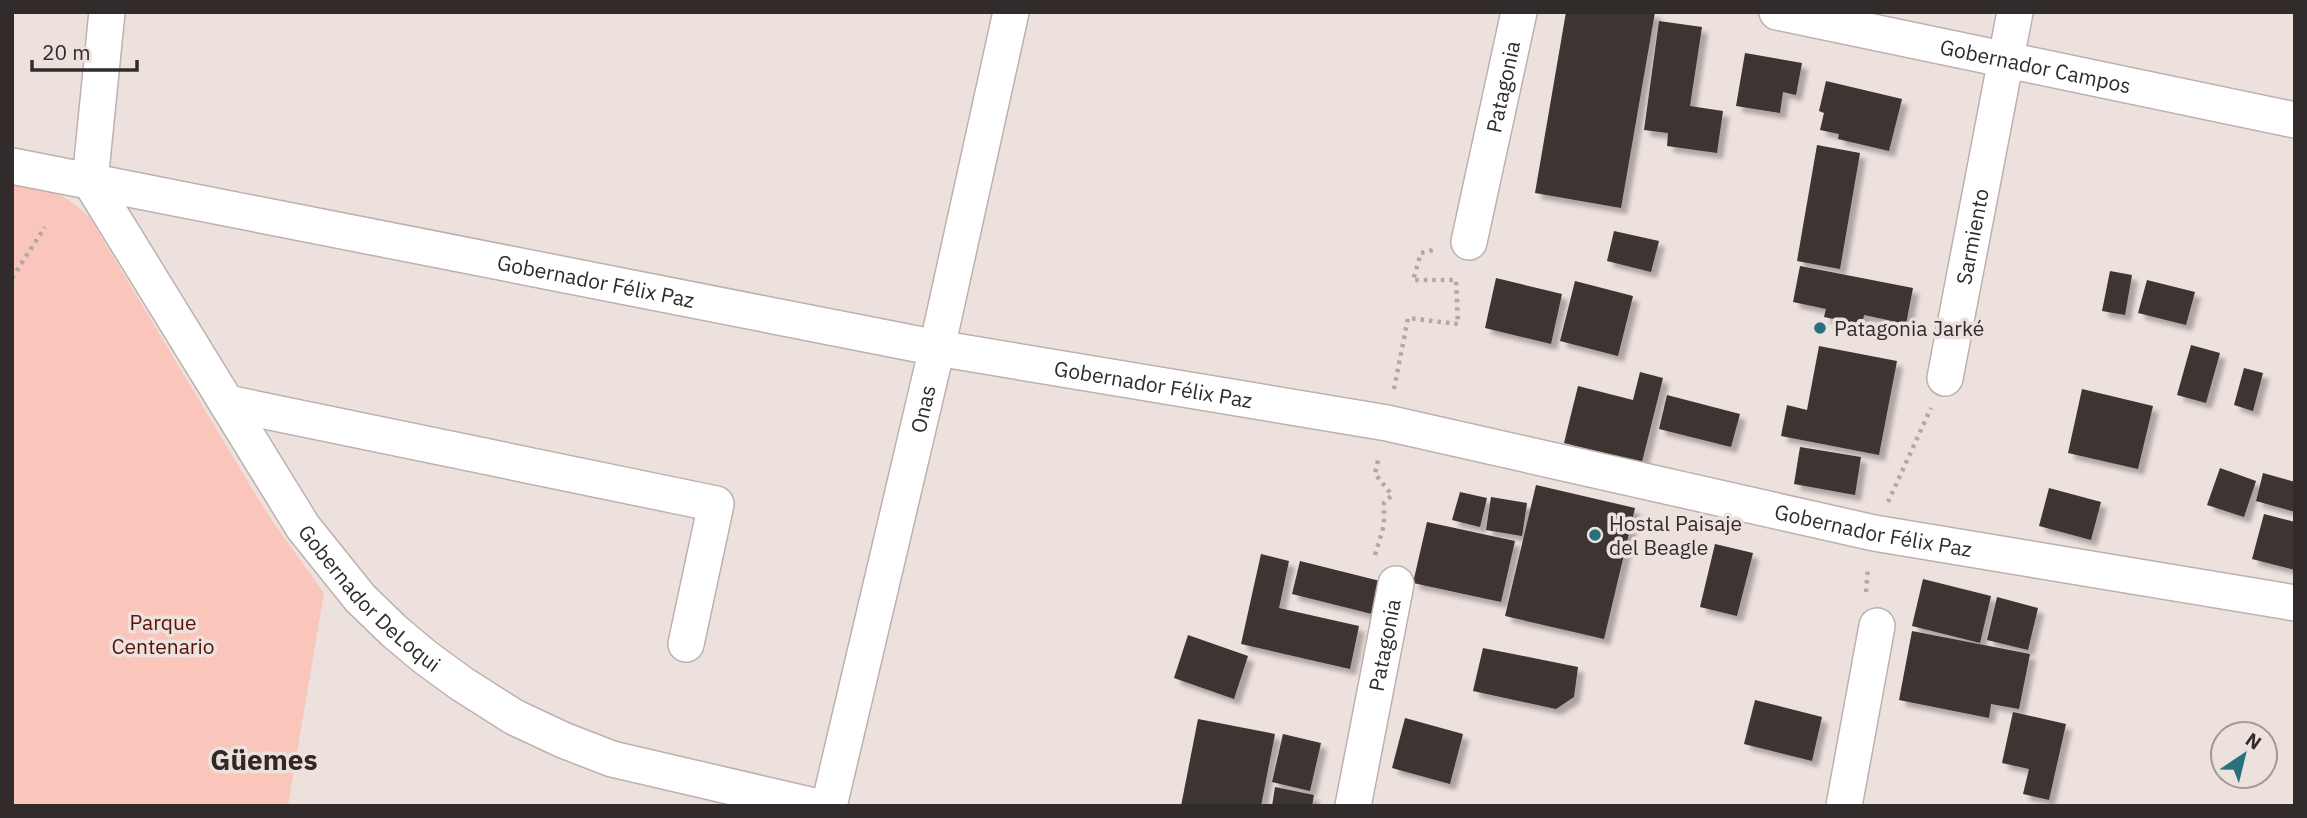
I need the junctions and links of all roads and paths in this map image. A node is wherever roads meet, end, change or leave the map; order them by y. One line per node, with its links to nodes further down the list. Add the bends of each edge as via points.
1 (107, 12): 9 (street)
2 (1011, 12): 13 (street, Onas)
3 (1519, 12): 11 (street, Patagonia)
4 (1777, 12): 6 (street, Gobernador Campos)
5 (2015, 12): 6 (street, Sarmiento)
6 (2006, 59): 7 (street, Gobernador Campos); 14 (street, Sarmiento)
7 (2295, 120)
8 (12, 166): 9 (street, Gobernador Félix Paz)
9 (90, 181): 13 (street, Gobernador Félix Paz); 15 (street, Gobernador DeLoqui)
10 (45, 227): 12 (path)
11 (1469, 242): 16 (path, via 1421,253 1413,280 1456,280 1458,324 1408,318)
12 (12, 278)
13 (937, 348): 16 (street, Gobernador Félix Paz); 23 (street, Onas)
14 (1945, 378): 17 (path)
15 (227, 403): 21 (street, via 716,503); 22 (street, Gobernador DeLoqui, via 303,527 360,598 462,684 514,716 612,759)
16 (1387, 423): 17 (street, Gobernador Félix Paz); 18 (path, Patagonia, via 1375,474 1391,495 1384,503 1384,525 1370,565)
17 (1874, 533): 19 (street, Gobernador Félix Paz)
18 (1396, 584): 24 (street, Patagonia)
19 (2295, 603)
20 (1877, 625): 25 (street)
21 (686, 644)
22 (814, 806)
23 (829, 806)
24 (1353, 806)
25 (1844, 806)

